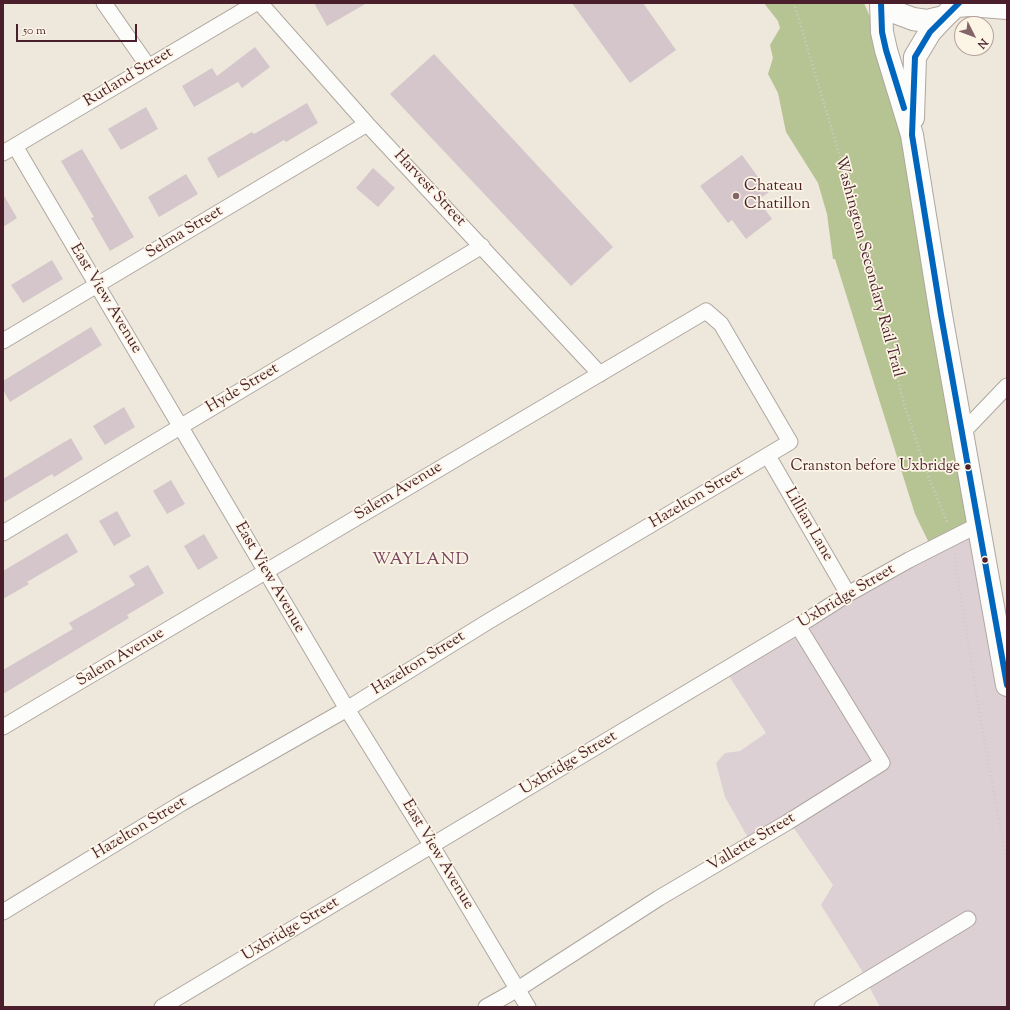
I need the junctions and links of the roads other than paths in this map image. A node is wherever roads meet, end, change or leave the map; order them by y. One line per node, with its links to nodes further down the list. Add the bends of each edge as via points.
1 (104, 3): 8 (street)
2 (256, 3): 8 (street, Rutland Street)
3 (260, 3): 9 (street, Harvest Street)
4 (881, 3): 10 (main road, via 882,32 886,50)
5 (884, 3): 7 (main road, via 897,13 927,21)
6 (1007, 8): 7 (main road, via 969,5)
7 (953, 9): 10 (main road, via 930,32 915,57)
8 (148, 66): 11 (street, Rutland Street)
9 (367, 124): 12 (street, Harvest Street); 13 (street, Selma Street)
10 (912, 135): 19 (main road)
11 (9, 150): 13 (street, East View Avenue)
12 (482, 246): 15 (street, Harvest Street); 18 (street, Hyde Street)
13 (97, 286): 14 (street, Selma Street); 18 (street, East View Avenue)
14 (3, 341)
15 (600, 374): 17 (street, Salem Avenue, via 706,311 721,324); 23 (street, Salem Avenue)
16 (1007, 386): 19 (street)
17 (764, 397): 20 (street, Hazelton Street, via 790,442)
18 (181, 426): 22 (street, Hyde Street); 23 (street, East View Avenue)
19 (962, 433): 21 (main road)
20 (768, 456): 24 (street, Lillian Lane); 28 (street, Hazelton Street, via 489,621)
21 (978, 525): 24 (street, Uxbridge Street); 26 (main road)
22 (3, 532)
23 (266, 572): 28 (street, East View Avenue); 29 (street, Salem Avenue)
24 (848, 594): 25 (street, Uxbridge Street)
25 (798, 626): 30 (street, Uxbridge Street); 33 (street, Vallette Street, via 882,763 659,898)
26 (1004, 650): 27 (main road)
27 (1007, 685)
28 (347, 709): 30 (street, East View Avenue); 31 (street, Hazelton Street, via 182,803)
29 (3, 728)
30 (432, 846): 33 (street, East View Avenue); 34 (street, Uxbridge Street)
31 (3, 912)
32 (968, 919): 37 (street)
33 (518, 989): 35 (street, Vallette Street); 36 (street, East View Avenue)
34 (162, 1007)
35 (486, 1007)
36 (528, 1007)
37 (822, 1007)

